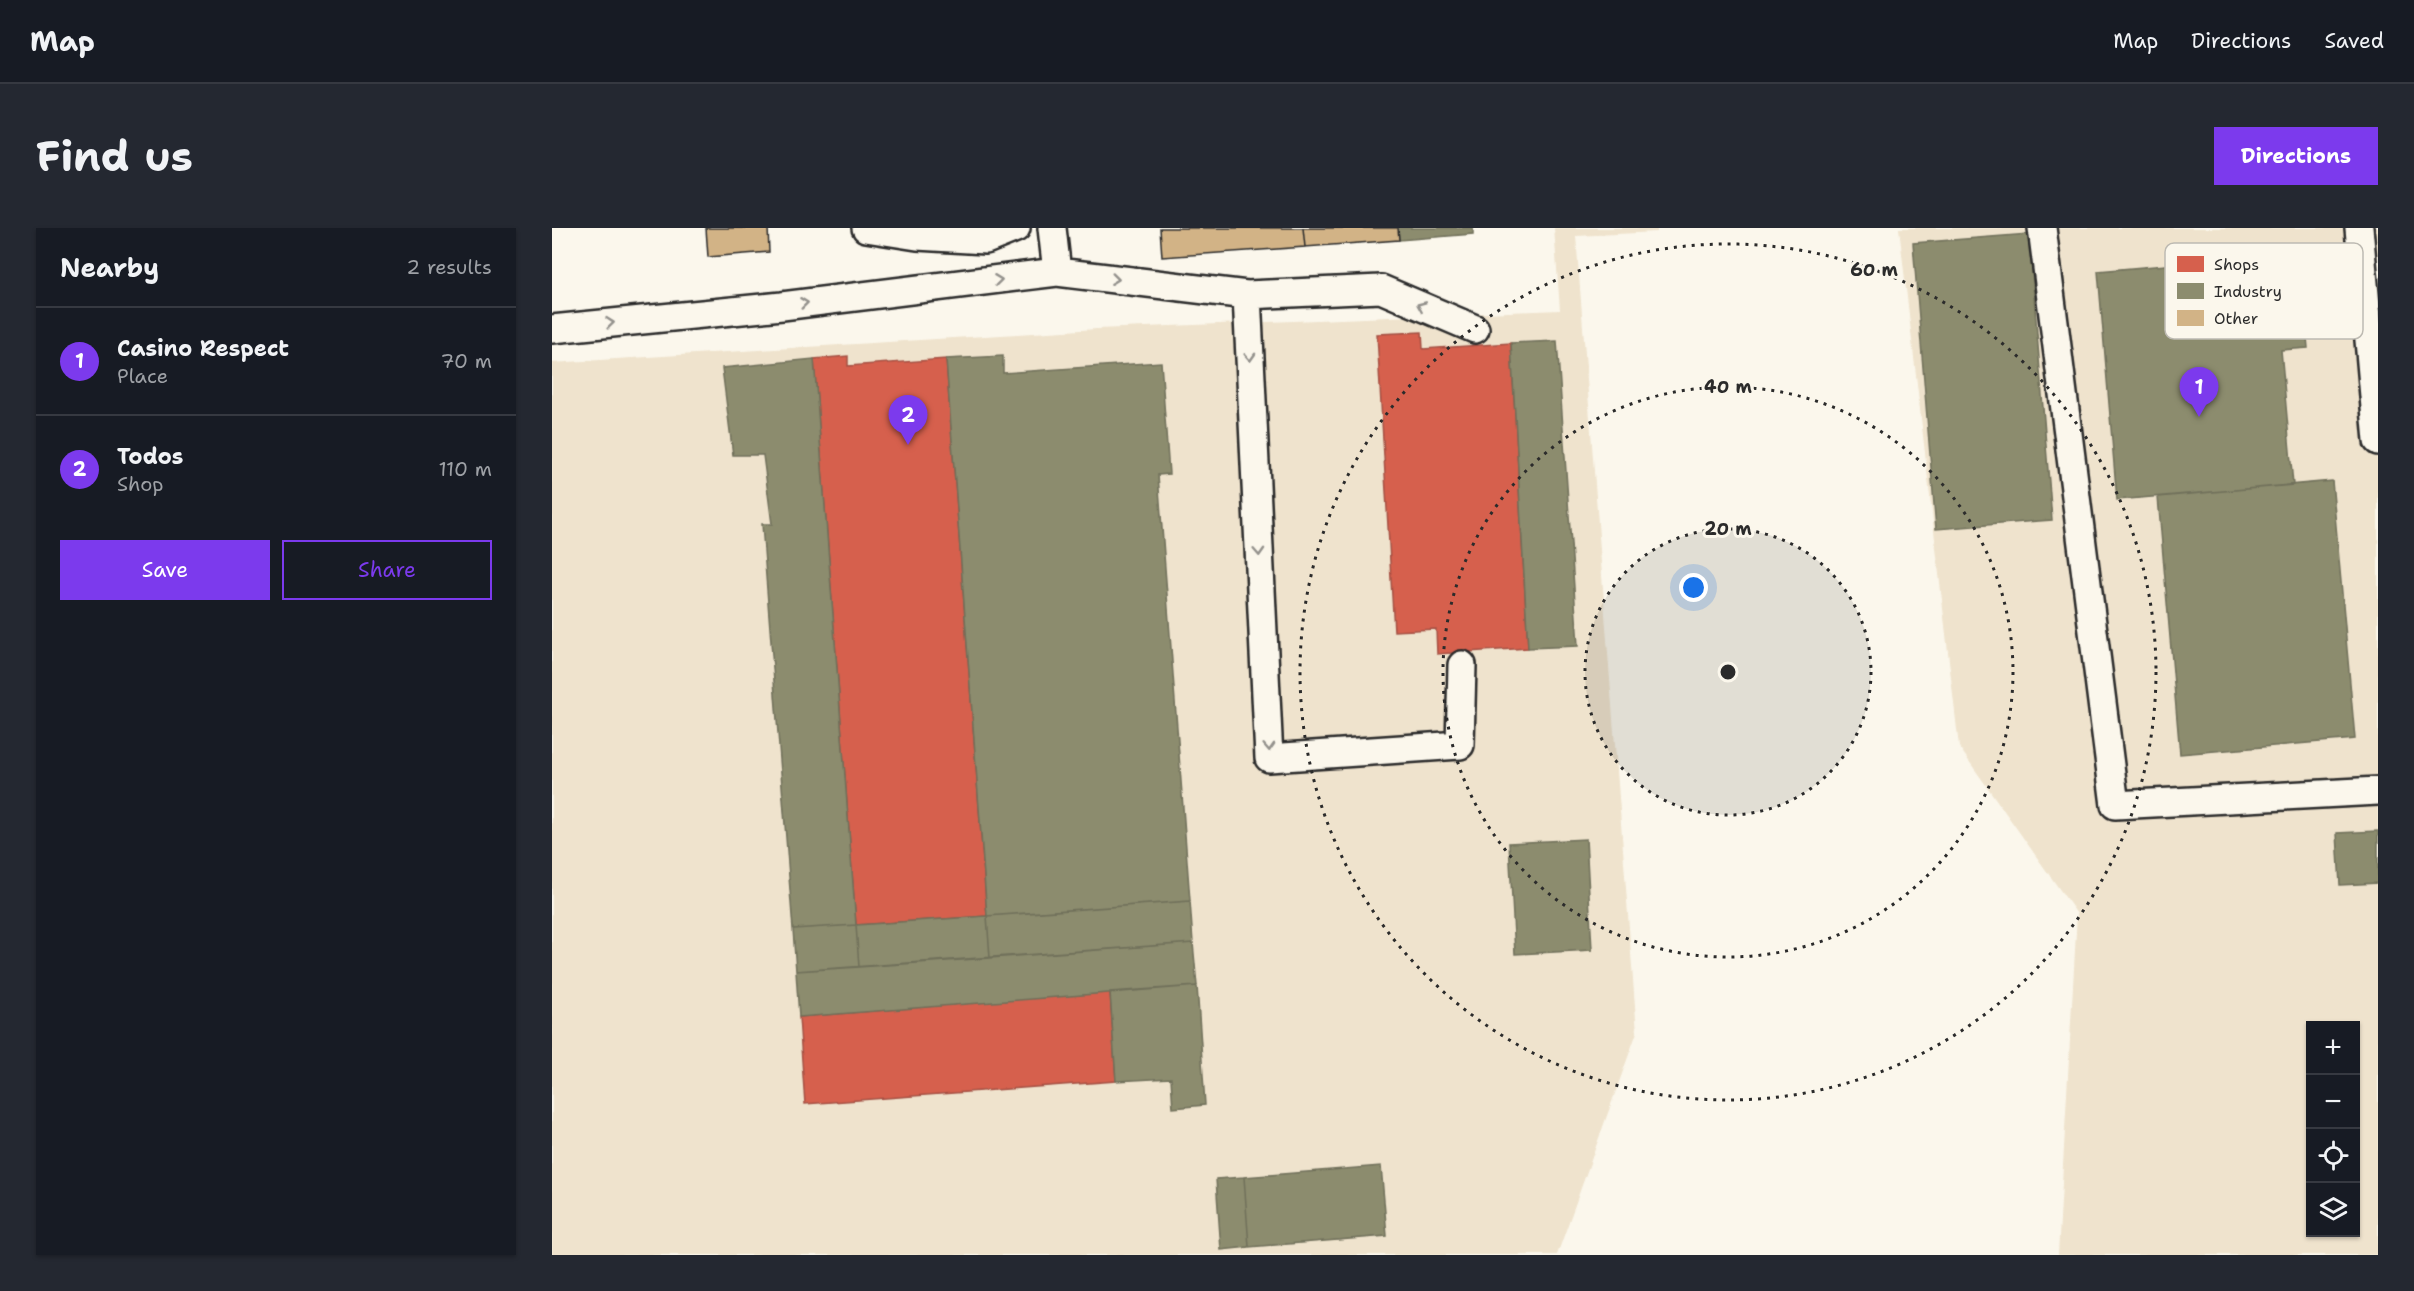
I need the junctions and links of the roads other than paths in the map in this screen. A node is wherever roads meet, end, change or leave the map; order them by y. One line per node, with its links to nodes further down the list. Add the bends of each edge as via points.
1 (866, 228): 2 (lane, via 986,240)
2 (1016, 228)
3 (1052, 228): 7 (lane)
4 (2042, 228): 14 (lane, via 2115,805)
5 (2360, 243): 6 (lane, via 2359,228)
6 (2378, 244)
7 (1057, 272): 9 (lane, one-way to 9); 10 (lane, one-way to 7)
8 (2363, 273): 12 (lane)
9 (1246, 295): 11 (lane, one-way to 9, via 1381,289); 13 (lane, one-way to 13, via 1269,758 1460,745)
10 (552, 329)
11 (1475, 329)
12 (2378, 441)
13 (1462, 665)
14 (2378, 791)

